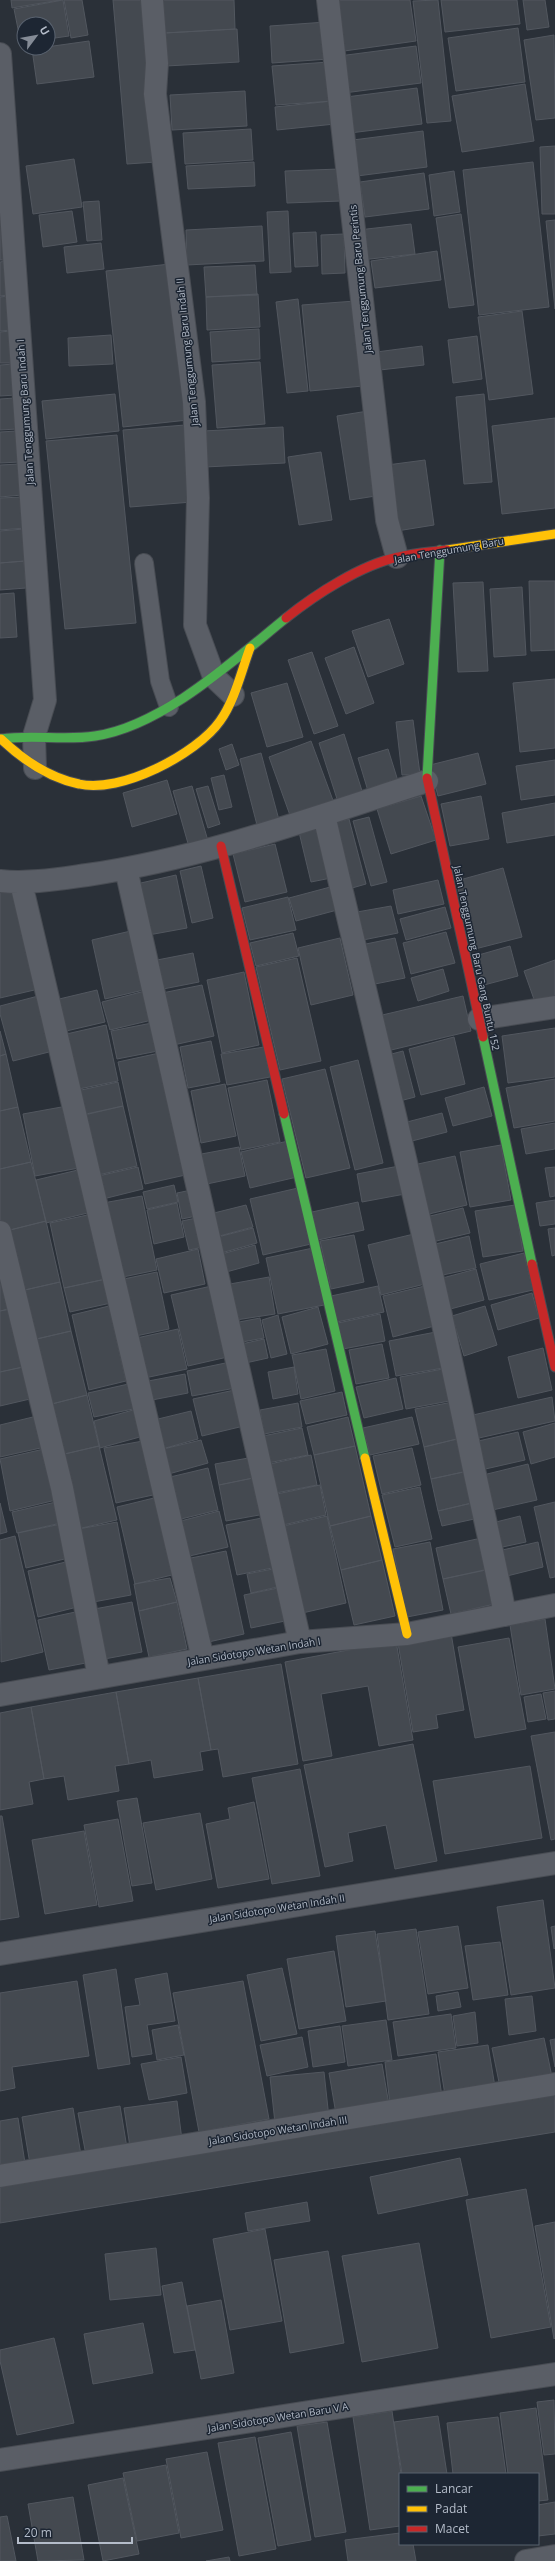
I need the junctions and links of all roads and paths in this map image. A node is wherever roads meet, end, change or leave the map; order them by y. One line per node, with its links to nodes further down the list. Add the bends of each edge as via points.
1 (152, 0): 9 (street, Jalan Tenggumung Baru Indah II, via 157,62 156,94 194,402 198,498 195,625)
2 (328, 0): 6 (street, Jalan Tenggumung Baru Perintis, via 387,520)
3 (0, 54): 12 (street, Jalan Tenggumung Baru Indah I, via 45,700)
4 (555, 534): 5 (street, Jalan Tenggumung Baru)
5 (440, 550): 6 (street, Jalan Tenggumung Baru); 15 (street, Jalan Tenggumung Baru Gang Buntu 152)
6 (397, 557): 8 (street, Jalan Tenggumung Baru, via 337,582 308,600)
7 (144, 564): 11 (lane, via 160,681)
8 (250, 648): 9 (street, Jalan Tenggumung Baru); 10 (street, Jalan Tenggumung Baru)
9 (214, 677): 10 (street, Jalan Tenggumung Baru Indah II); 11 (street, Jalan Tenggumung Baru)
10 (233, 695): 14 (street, Jalan Tenggumung Baru, via 220,721 203,741 163,765 103,784 80,785)
11 (168, 707): 12 (street, Jalan Tenggumung Baru, via 149,719 95,736)
12 (34, 736): 13 (street, Jalan Tenggumung Baru); 14 (street, Jalan Tenggumung Baru Indah I)
13 (1, 739): 14 (street, Jalan Tenggumung Baru)
14 (36, 768)
15 (427, 781): 16 (street); 21 (street, Jalan Tenggumung Baru Gang Buntu 152)
16 (324, 815): 17 (street); 25 (street, via 450,1357 495,1560)
17 (221, 846): 18 (street); 26 (street)
18 (126, 870): 19 (street); 27 (street)
19 (10, 882): 28 (street)
20 (555, 1007): 21 (street)
21 (479, 1019): 23 (street, Jalan Tenggumung Baru Gang Buntu 152)
22 (0, 1232): 29 (street, via 62,1488)
23 (555, 1367)
24 (555, 1605): 25 (street, Jalan Sidotopo Wetan Indah I)
25 (504, 1616): 26 (street, Jalan Sidotopo Wetan Indah I)
26 (407, 1634): 27 (street, Jalan Sidotopo Wetan Indah I)
27 (300, 1642): 28 (street, Jalan Sidotopo Wetan Indah I)
28 (203, 1659): 29 (street, Jalan Sidotopo Wetan Indah I)
29 (99, 1677): 30 (street, Jalan Sidotopo Wetan Indah I)
30 (1, 1690)
31 (555, 1863): 32 (street, Jalan Sidotopo Wetan Indah II)
32 (0, 1954)
33 (555, 2084): 34 (street, Jalan Sidotopo Wetan Indah III)
34 (0, 2176)
35 (555, 2374): 36 (street, Jalan Sidotopo Wetan Baru V A)
36 (0, 2460)
37 (555, 2556): 38 (street)
38 (526, 2561)

